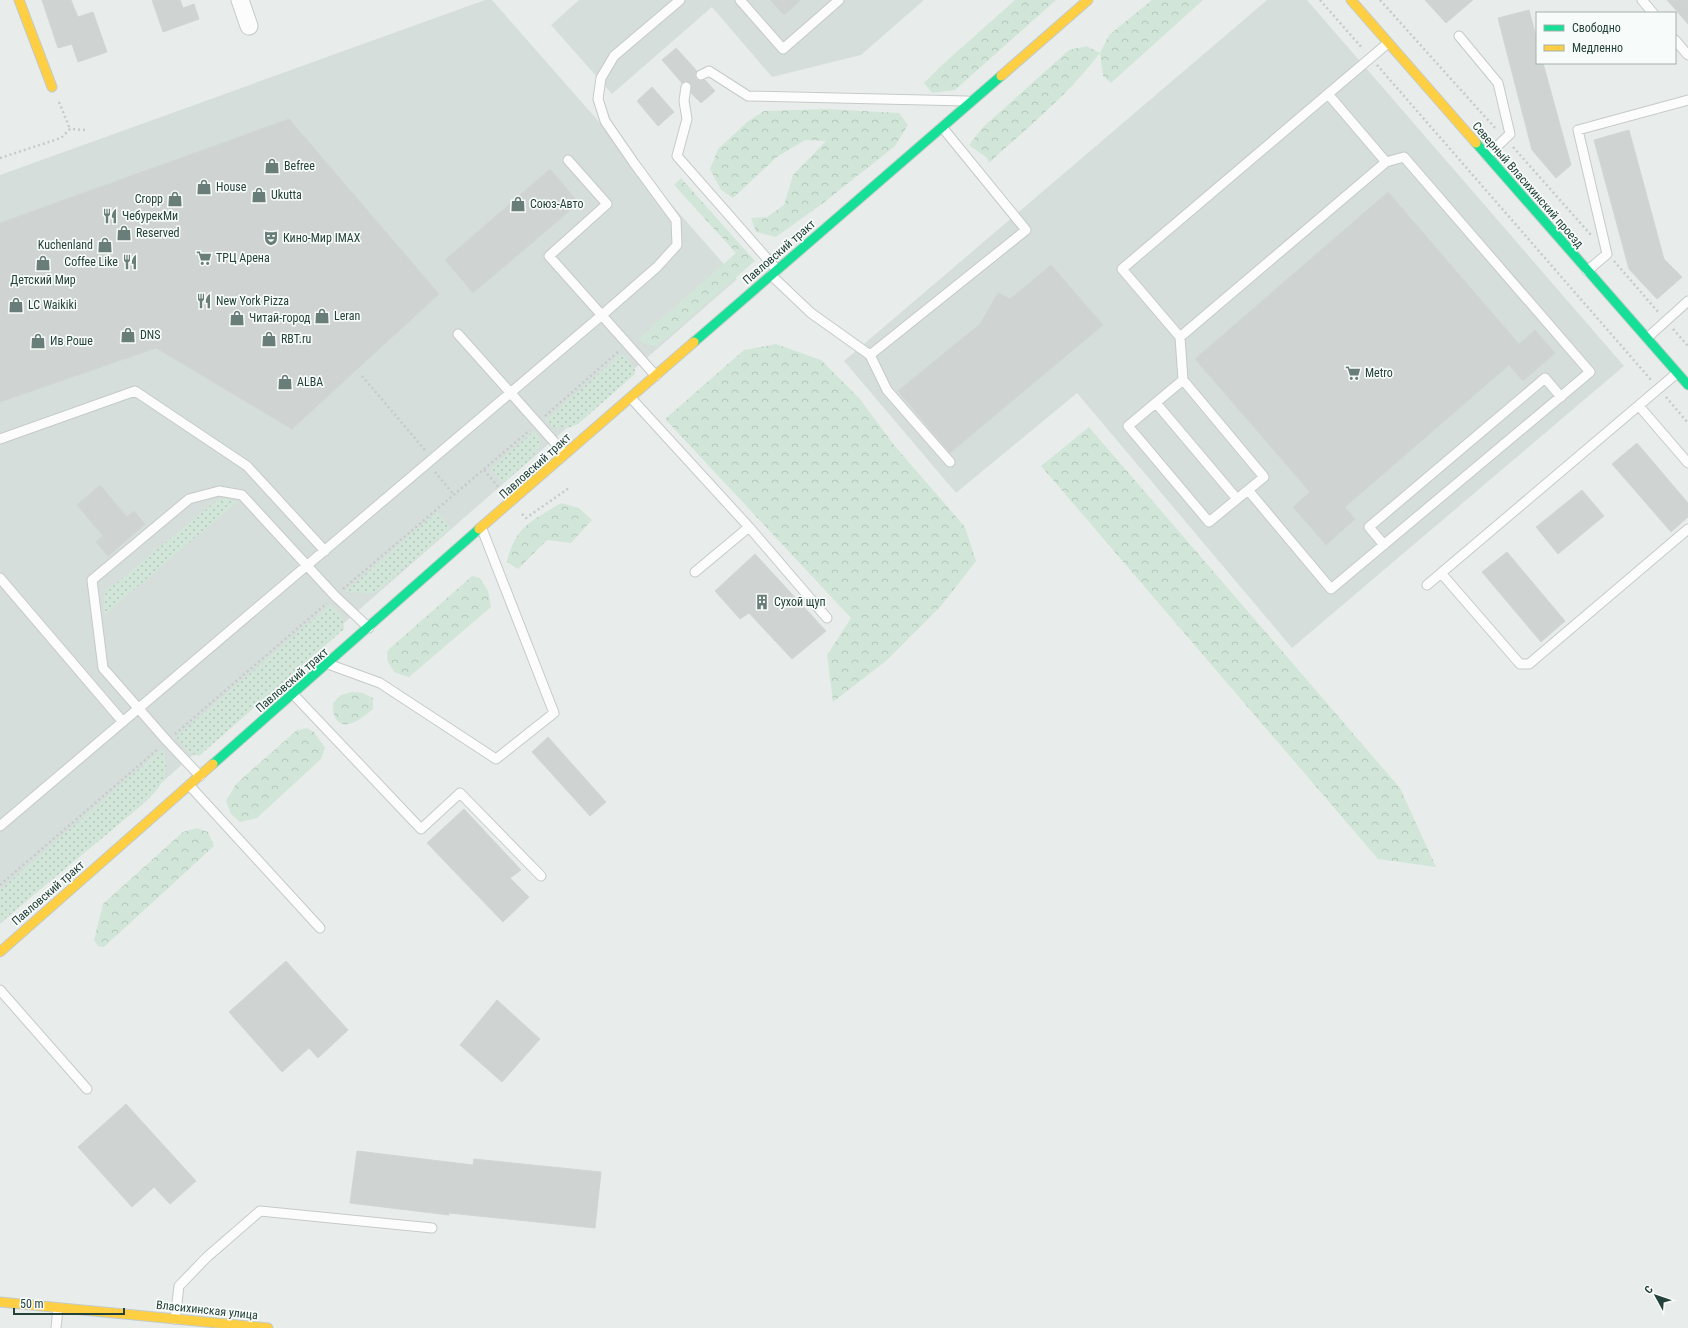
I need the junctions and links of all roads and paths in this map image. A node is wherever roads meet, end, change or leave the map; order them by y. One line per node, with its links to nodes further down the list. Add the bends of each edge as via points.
1 (19, 0): 19 (main road)
2 (240, 0): 12 (street)
3 (680, 0): 36 (lane, via 614,56 601,78 598,99 605,121 676,220 677,245 657,267)
4 (740, 0): 5 (lane, via 783,49)
5 (839, 0)
6 (1088, 0): 23 (main road, Павловский тракт)
7 (1320, 0): 17 (path)
8 (1351, 0): 15 (main road, Северный Власихинский проезд)
9 (1380, 0): 27 (path)
10 (1642, 0): 11 (lane)
11 (1652, 12)
12 (249, 26)
13 (1459, 36): 27 (lane, via 1498,83 1510,134)
14 (1676, 41): 16 (lane)
15 (1388, 43): 17 (lane); 28 (main road, Северный Власихинский проезд)
16 (1688, 55)
17 (1371, 58): 21 (lane); 49 (path)
18 (701, 75): 23 (lane, via 709,71 748,96)
19 (52, 87): 25 (path)
20 (686, 88): 34 (lane, via 684,101 687,119 677,156)
21 (1328, 94): 31 (lane); 39 (lane, via 1122,269)
22 (1688, 100): 32 (lane, via 1578,130)
23 (970, 102): 24 (main road, Павловский тракт)
24 (942, 126): 34 (main road, Павловский тракт); 43 (lane, via 1026,230)
25 (70, 129): 26 (path); 29 (path, via 61,138)
26 (85, 130)
27 (1505, 139): 28 (lane); 32 (path)
28 (1487, 156): 33 (main road, Северный Власихинский проезд)
29 (0, 158)
30 (568, 160): 36 (lane, via 607,204 549,256)
31 (1386, 162): 39 (lane); 51 (lane, via 1404,157 1590,372)
32 (1607, 254): 33 (lane); 37 (path)
33 (1588, 271): 40 (main road, Северный Власихинский проезд)
34 (774, 272): 43 (lane, via 810,314); 46 (main road, Павловский тракт)
35 (1688, 301): 37 (lane)
36 (602, 315): 41 (lane); 50 (lane)
37 (1666, 320): 40 (lane); 42 (path)
38 (458, 334): 50 (lane)
39 (1180, 337): 47 (lane)
40 (1647, 338): 44 (main road, Северный Власихинский проезд)
41 (627, 344): 46 (lane); 56 (path)
42 (1688, 346)
43 (870, 355): 60 (lane, via 887,390)
44 (1677, 373): 48 (main road, Северный Власихинский проезд); 49 (lane)
45 (362, 376): 59 (path)
46 (656, 376): 52 (main road, Павловский тракт)
47 (1183, 380): 53 (lane); 62 (lane, via 1264,477)
48 (1688, 385)
49 (1659, 389): 54 (lane); 55 (path)
50 (510, 393): 56 (lane); 59 (lane)
51 (1561, 397): 68 (lane); 68 (lane, via 1545,378 1368,527)
52 (631, 398): 58 (main road, Павловский тракт); 65 (lane)
53 (1156, 403): 64 (lane); 64 (lane, via 1128,426 1209,522)
54 (1639, 406): 61 (lane); 72 (lane)
55 (1688, 423)
56 (537, 424): 58 (lane); 63 (path)
57 (0, 439): 69 (lane, via 135,391 247,466)
58 (565, 454): 66 (main road, Павловский тракт)
59 (433, 459): 63 (path, via 430,466); 69 (lane)
60 (950, 462)
61 (1688, 464)
62 (1248, 490): 64 (lane); 68 (lane, via 1331,589)
63 (454, 495): 75 (path)
64 (1237, 499)
65 (749, 527): 71 (lane); 76 (lane)
66 (482, 528): 77 (main road, Павловский тракт); 78 (lane, via 554,713 496,759 380,683)
67 (1688, 529): 72 (lane, via 1529,664 1520,664)
68 (1384, 545)
69 (325, 551): 70 (lane)
70 (307, 566): 75 (lane); 80 (lane); 80 (lane, via 242,495 219,491 189,499 92,580 103,668)
71 (695, 572)
72 (1441, 573): 74 (lane)
73 (0, 578): 81 (lane)
74 (1427, 585)
75 (335, 596): 77 (lane)
76 (827, 618)
77 (369, 628): 78 (main road, Павловский тракт)
78 (328, 664): 79 (main road, Павловский тракт)
79 (293, 694): 82 (main road, Павловский тракт); 85 (lane, via 421,829 460,793)
80 (139, 708): 81 (lane); 82 (lane)
81 (123, 722): 84 (lane)
82 (200, 776): 83 (main road, Павловский тракт)
83 (189, 785): 86 (lane); 87 (main road, Павловский тракт)
84 (0, 826)
85 (541, 876)
86 (320, 928)
87 (0, 952)
88 (0, 990): 89 (lane)
89 (87, 1089)
90 (432, 1228): 93 (lane, via 260,1211 179,1286)
91 (1, 1302): 92 (main road, Власихинская улица)
92 (58, 1308): 93 (main road, Власихинская улица); 94 (lane)
93 (175, 1319): 95 (main road, Власихинская улица)
94 (56, 1328)
95 (268, 1328)

